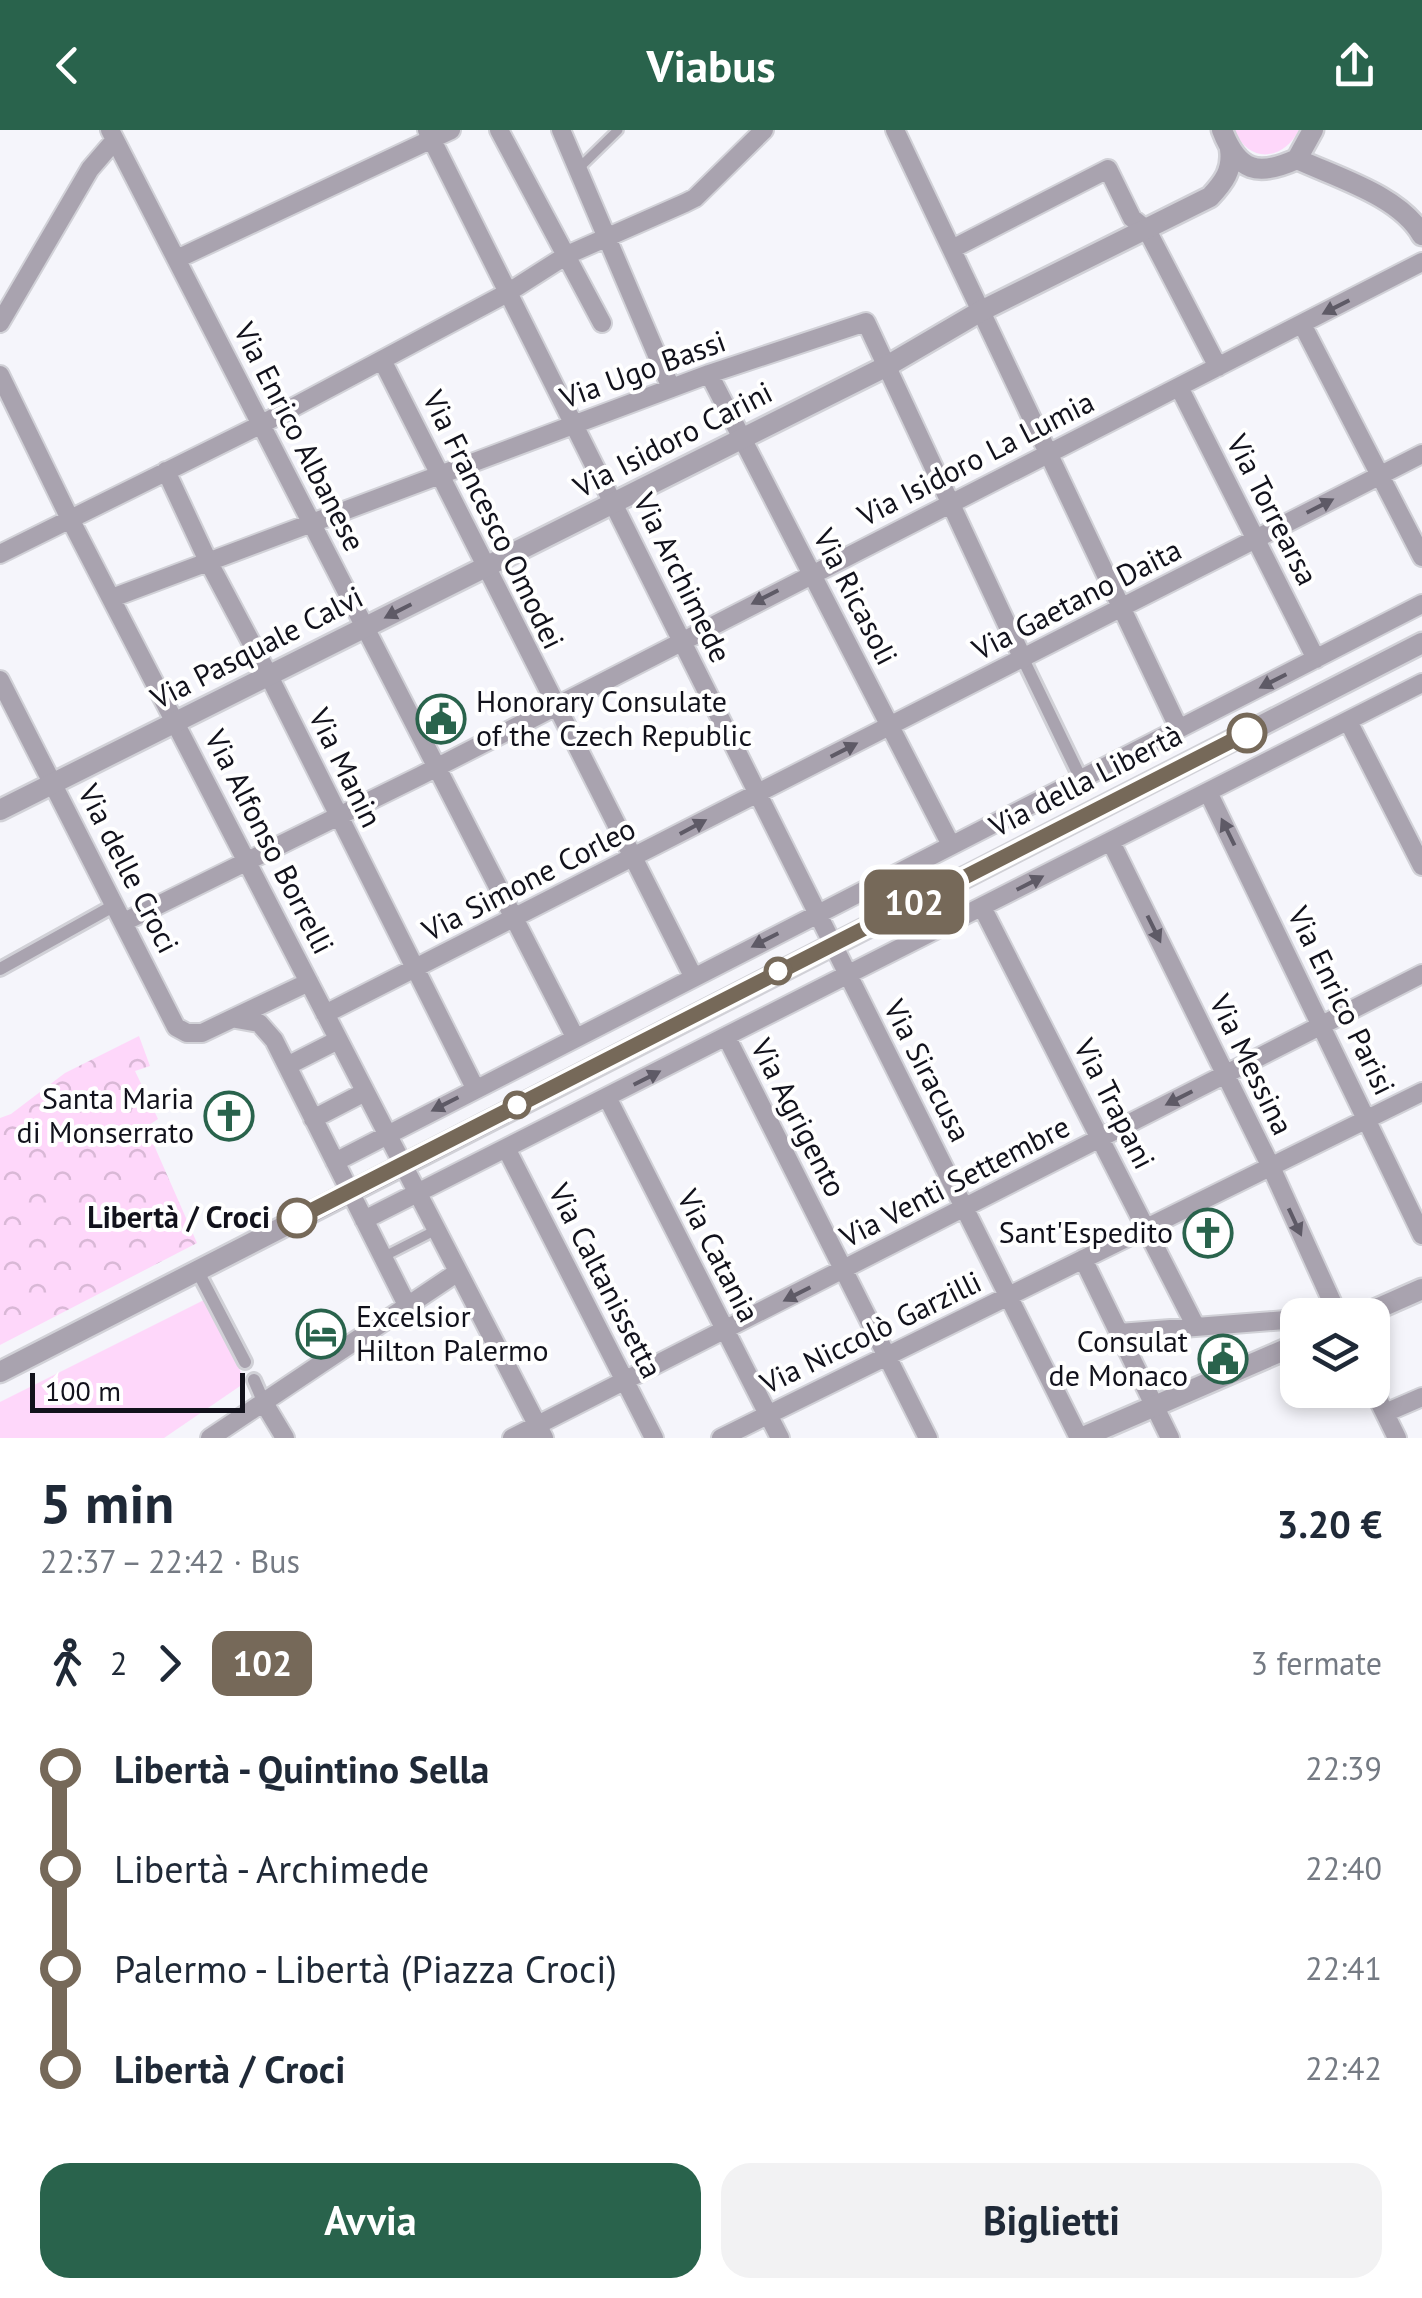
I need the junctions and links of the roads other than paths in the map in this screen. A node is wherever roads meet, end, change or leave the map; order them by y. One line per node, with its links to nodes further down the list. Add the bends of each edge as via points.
1 (452, 130): 9 (street)
2 (500, 130): 17 (street)
3 (560, 130): 12 (street)
4 (618, 130): 12 (lane)
5 (764, 130): 15 (street, via 695,198)
6 (896, 130): 16 (street)
7 (1313, 130): 11 (street)
8 (113, 135): 18 (street, Via Enrico Albanese); 22 (street)
9 (429, 135): 18 (street); 20 (street, Via Archimede)
10 (1225, 136): 11 (street, via 1243,164 1265,170); 13 (street, Via Isidoro Carini, via 1231,168 1210,197)
11 (1297, 160): 14 (street, via 1396,206)
12 (578, 169): 15 (street)
13 (1147, 230): 16 (street, via 1132,218 1108,170); 21 (street, Via Isidoro Carini); 27 (street)
14 (1422, 235)
15 (608, 236): 17 (street); 31 (street)
16 (952, 249): 21 (street)
17 (566, 256): 20 (street); 23 (street)
18 (177, 259): 32 (street, Via Enrico Albanese)
19 (1422, 262): 24 (street, Via Isidoro La Lumia, one-way to 24)
20 (509, 292): 25 (street); 33 (street, Via Archimede)
21 (982, 310): 26 (street, Via Isidoro Carini); 35 (street)
22 (0, 322)
23 (602, 323)
24 (1302, 324): 27 (street, Via Isidoro La Lumia); 39 (street)
25 (382, 360): 32 (street); 38 (street, Via Francesco Omodei)
26 (887, 366): 28 (street, Via Ugo Bassi, via 866,322); 34 (street, Via Isidoro Carini); 41 (street)
27 (1218, 367): 30 (street, Via Isidoro La Lumia)
28 (709, 374): 31 (street, Via Ugo Bassi); 34 (street, Via Ricasoli)
29 (0, 375): 42 (street, Via Alfonso Borrelli)
30 (1179, 387): 35 (street, Via Isidoro La Lumia); 44 (street, Via Torrearsa)
31 (671, 388): 33 (street, Via Ugo Bassi)
32 (262, 424): 37 (street); 43 (street, Via Enrico Albanese)
33 (575, 424): 38 (street, Via Ugo Bassi); 40 (street, Via Archimede)
34 (742, 439): 40 (street, Via Isidoro Carini); 49 (street, Via Ricasoli)
35 (1048, 453): 41 (street, Via Isidoro La Lumia); 52 (street)
36 (1422, 454): 39 (street, Via Gaetano Daita)
37 (166, 471): 42 (street); 47 (street, Via Manin)
38 (440, 475): 43 (street, Via Ugo Bassi); 48 (street, Via Francesco Omodei)
39 (1380, 475): 44 (street, Via Gaetano Daita, one-way to 39); 46 (street)
40 (615, 503): 48 (street, Via Isidoro Carini); 54 (street, Via Archimede)
41 (950, 503): 49 (street, Via Isidoro La Lumia); 56 (street)
42 (70, 519): 45 (street); 50 (street, Via Alfonso Borrelli)
43 (312, 521): 47 (street, Via Ugo Bassi); 53 (street, Via Enrico Albanese)
44 (1256, 540): 52 (street, Via Gaetano Daita); 57 (street, Via Torrearsa)
45 (0, 554)
46 (1422, 558)
47 (208, 561): 50 (street, Via Ugo Bassi); 58 (street, Via Manin)
48 (486, 568): 53 (street, Via Pasquale Calvi, one-way to 53); 61 (street, Via Francesco Omodei)
49 (812, 574): 54 (street, Via Isidoro La Lumia, one-way to 54); 64 (street, Via Ricasoli)
50 (112, 598): 63 (street, Via Alfonso Borrelli)
51 (1422, 604): 57 (street, Via della Libertà)
52 (1122, 609): 56 (street, Via Gaetano Daita); 65 (street)
53 (366, 628): 58 (street, Via Pasquale Calvi); 66 (street, Via Enrico Albanese)
54 (682, 640): 61 (street, Via Isidoro La Lumia); 70 (street, Via Archimede)
55 (1422, 643): 83 (street, Via della Libertà)
56 (1023, 659): 64 (street, Via Gaetano Daita); 67 (street)
57 (1316, 659): 65 (street, Via della Libertà, one-way to 65)
58 (269, 676): 63 (street, Via Pasquale Calvi); 72 (street, Via Manin)
59 (0, 680): 68 (street, Via delle Croci)
60 (1422, 683): 62 (street)
61 (554, 705): 66 (street, Via Isidoro La Lumia); 75 (street, Via Francesco Omodei)
62 (1348, 721): 69 (street); 77 (street)
63 (177, 722): 68 (street, Via Pasquale Calvi); 76 (street, Via Alfonso Borrelli)
64 (891, 727): 70 (street, Via Gaetano Daita, one-way to 64); 74 (street, Via Ricasoli)
65 (1178, 729): 67 (street, Via della Libertà)
66 (434, 768): 72 (street, Via Isidoro La Lumia); 81 (street, Via Enrico Albanese)
67 (1081, 779): 74 (street, Via della Libertà)
68 (54, 783): 71 (street, Via Pasquale Calvi); 78 (street, Via delle Croci)
69 (1208, 792): 73 (street); 92 (street, Via Enrico Parisi, one-way to 69)
70 (757, 794): 75 (street, Via Simone Corleo, one-way to 70); 80 (street, Via Archimede)
71 (0, 810)
72 (338, 817): 76 (street, Via Isidoro La Lumia); 85 (street, Via Manin)
73 (1111, 842): 79 (street, one-way to 73); 97 (street, Via Messina, one-way to 97)
74 (951, 845): 80 (street, Via della Libertà)
75 (633, 858): 81 (street, Via Simone Corleo); 87 (street, Via Francesco Omodei)
76 (248, 861): 82 (street, Via Isidoro La Lumia); 89 (street, Via Alfonso Borrelli)
77 (1422, 866)
78 (115, 904): 82 (street, Via delle Croci); 84 (street)
79 (982, 908): 88 (street); 105 (street, Via Trapani)
80 (817, 914): 83 (street, Via Archimede); 87 (street, Via della Libertà, one-way to 87)
81 (516, 918): 85 (street, Via Simone Corleo); 93 (street, Via Enrico Albanese)
82 (124, 922): 91 (street, Via delle Croci, via 176,1027 202,1033)
83 (832, 944): 88 (street, Via Siracusa); 108 (street, Via della Libertà)
84 (0, 969)
85 (415, 969): 90 (street, Via Simone Corleo); 98 (street, Via Manin)
86 (1422, 974): 92 (street, Via Venti Settembre)
87 (694, 976): 93 (street, Via della Libertà)
88 (849, 976): 94 (street); 112 (street, Via Siracusa)
89 (309, 982): 90 (street, Via Alfonso Borrelli); 91 (street)
90 (325, 1014): 95 (street, Via Alfonso Borrelli)
91 (236, 1019): 96 (street, via 268,1031)
92 (1323, 1025): 97 (street, Via Venti Settembre); 103 (street, Via Enrico Parisi)
93 (575, 1037): 98 (street, Via della Libertà)
94 (727, 1038): 101 (street, one-way to 94); 120 (street, Via Agrigento)
95 (338, 1040): 96 (street); 99 (street, Via Alfonso Borrelli)
96 (287, 1066): 102 (street)
97 (1224, 1075): 105 (street, Via Venti Settembre, one-way to 105); 109 (street, Via Messina)
98 (475, 1088): 104 (street, Via della Libertà, one-way to 104)
99 (365, 1092): 102 (street); 104 (street, Via Alfonso Borrelli)
100 (1422, 1092): 103 (street, Via Niccolò Garzilli)
101 (608, 1098): 106 (street); 129 (street, Via Catania)
102 (313, 1119): 107 (street)
103 (1368, 1119): 109 (street, Via Niccolò Garzilli); 116 (street, Via Enrico Parisi)
104 (386, 1134): 107 (street, Via della Libertà); 108 (street, Via Alfonso Borrelli)
105 (1100, 1139): 112 (street, Via Venti Settembre); 114 (street, Via Trapani)
106 (507, 1150): 111 (street); 136 (street, Via Caltanissetta)
107 (335, 1162): 110 (street)
108 (402, 1163): 110 (street, Via della Libertà); 111 (street, Via Alfonso Borrelli)
109 (1270, 1167): 114 (street, Via Niccolò Garzilli); 124 (street, Via Messina, one-way to 124)
110 (349, 1190): 113 (street); 119 (street, Via della Libertà)
111 (418, 1195): 113 (street); 115 (street, Via Alfonso Borrelli)
112 (966, 1208): 120 (street, Via Venti Settembre); 123 (street, Via Siracusa)
113 (364, 1220): 117 (street)
114 (1146, 1226): 118 (street, Via Niccolò Garzilli); 128 (street, Via Trapani)
115 (436, 1230): 117 (lane); 121 (street, Via Alfonso Borrelli)
116 (1422, 1235)
117 (383, 1257): 126 (street)
118 (1082, 1259): 123 (street, Via Niccolò Garzilli); 130 (street)
119 (197, 1270): 133 (street); 134 (street, Via della Libertà)
120 (844, 1270): 129 (street, Via Venti Settembre, one-way to 129); 132 (street, Via Agrigento)
121 (458, 1272): 126 (street); 143 (street, Via Alfonso Borrelli)
122 (1422, 1289): 125 (street)
123 (1008, 1295): 132 (street, Via Niccolò Garzilli); 151 (street, Via Siracusa)
124 (1330, 1298)
125 (1390, 1303)
126 (408, 1306): 138 (street)
127 (1280, 1320): 128 (street)
128 (1196, 1327): 130 (street)
129 (726, 1331): 136 (street, Via Venti Settembre); 142 (street, Via Catania)
130 (1119, 1334): 139 (street)
131 (1280, 1352): 139 (street)
132 (886, 1356): 142 (street, Via Niccolò Garzilli); 150 (street, Via Agrigento)
133 (245, 1362)
134 (0, 1372)
135 (254, 1380): 138 (street)
136 (626, 1381): 143 (street, Via Venti Settembre); 147 (street, Via Caltanissetta)
137 (1422, 1397): 141 (street)
138 (264, 1403): 144 (street); 145 (street)
139 (1155, 1406): 151 (street); 152 (street)
140 (1382, 1408): 141 (street)
141 (1385, 1413): 153 (street)
142 (768, 1414): 148 (street, Via Niccolò Garzilli); 149 (street, Via Catania)
143 (541, 1432): 146 (street, Via Venti Settembre)
144 (210, 1438)
145 (285, 1438)
146 (512, 1438)
147 (654, 1438)
148 (721, 1438)
149 (780, 1438)
150 (928, 1438)
151 (1080, 1438)
152 (1170, 1438)
153 (1396, 1438)

